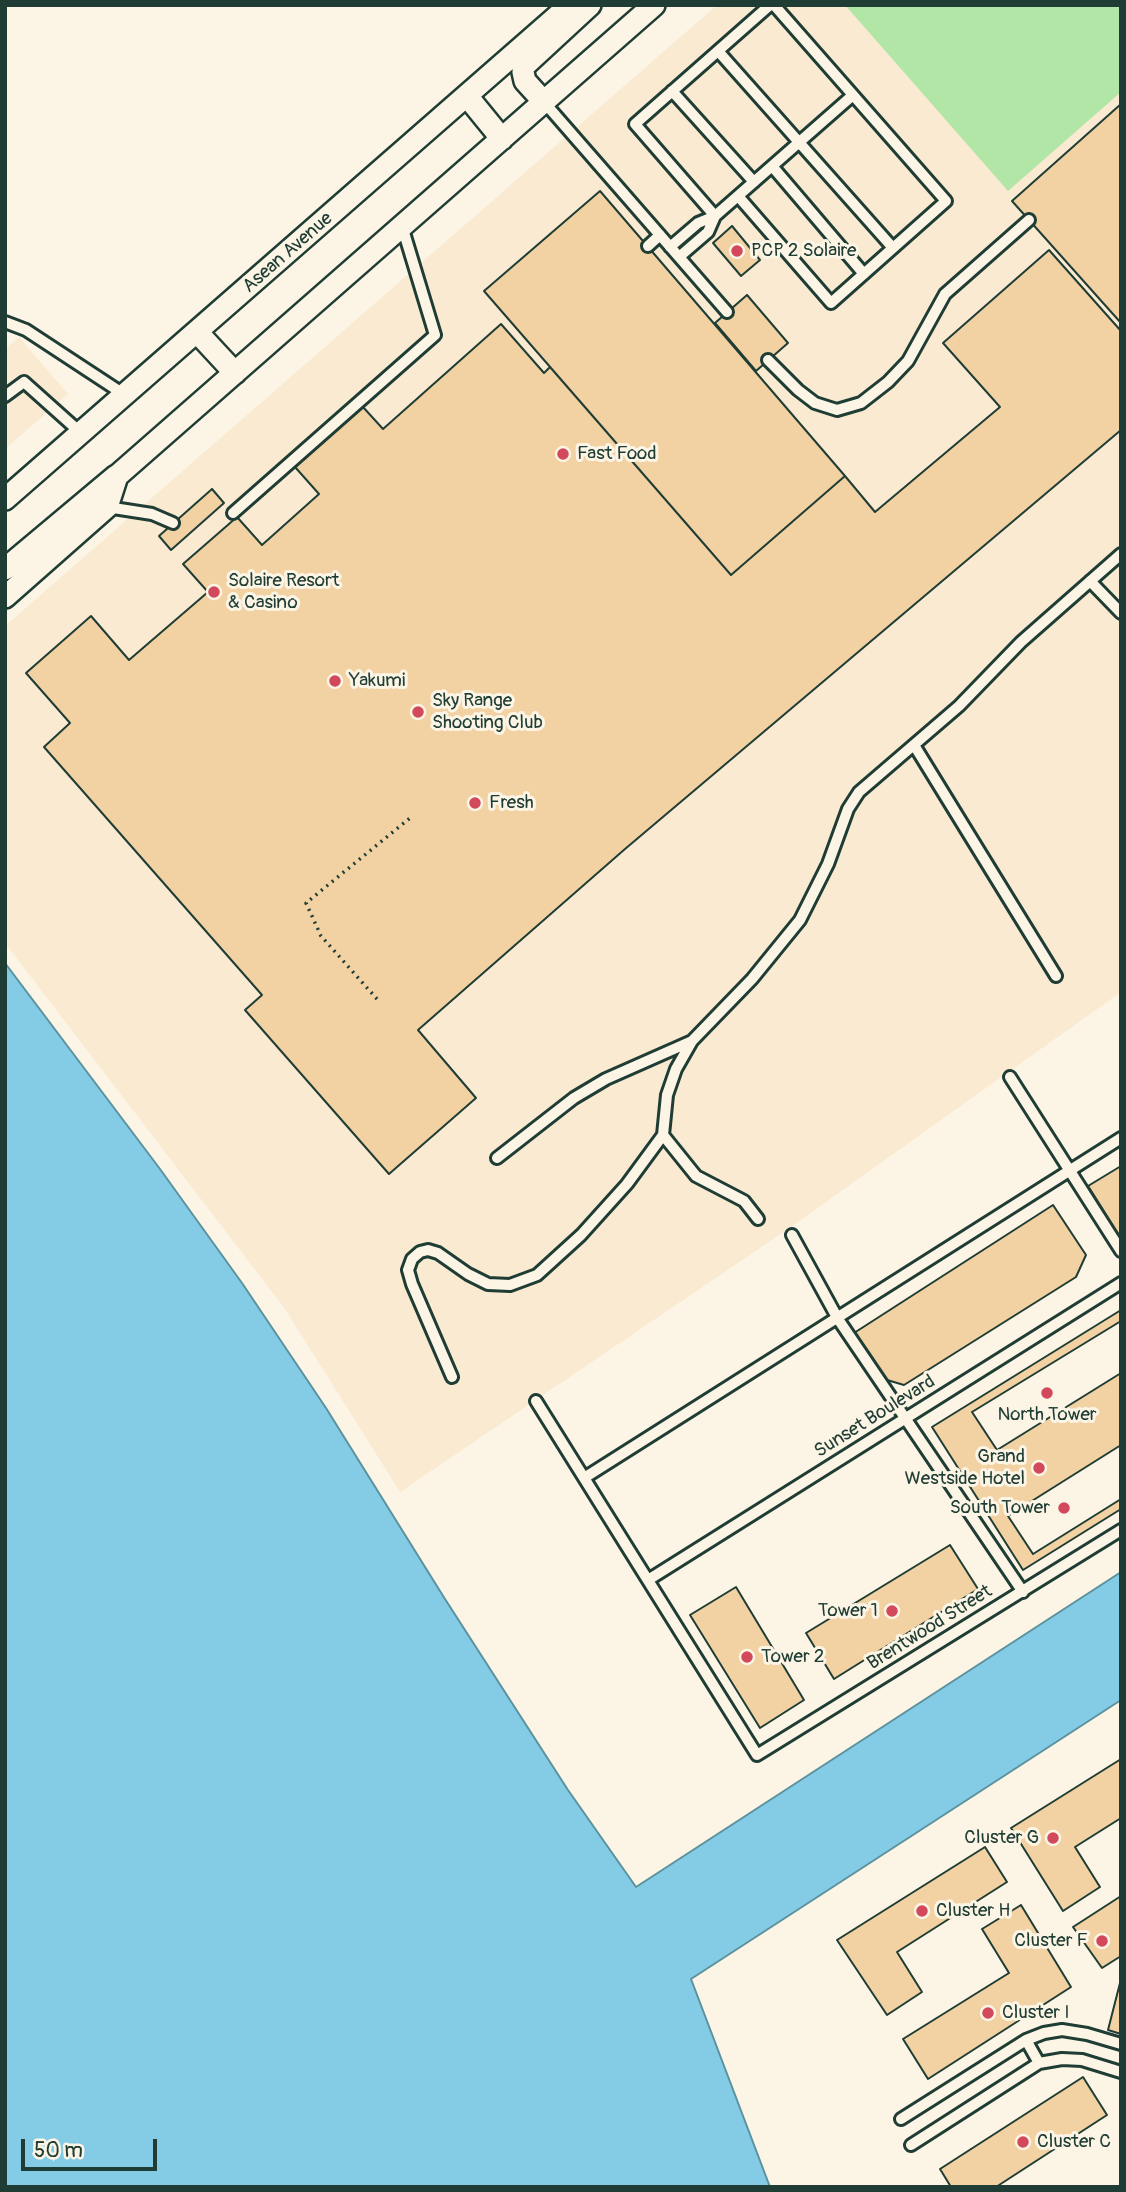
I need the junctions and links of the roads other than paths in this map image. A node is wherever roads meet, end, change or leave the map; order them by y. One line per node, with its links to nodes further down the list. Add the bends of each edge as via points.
1 (570, 5): 8 (street, Asean Avenue)
2 (590, 5): 9 (street, via 524,66 525,81)
3 (654, 5): 9 (street)
4 (772, 5): 5 (lane); 7 (lane)
5 (718, 51): 6 (lane); 11 (lane)
6 (673, 91): 13 (lane); 15 (lane, via 635,124)
7 (853, 95): 11 (lane); 21 (lane, via 946,201)
8 (467, 96): 10 (street); 26 (street, Asean Avenue)
9 (544, 102): 10 (street); 18 (lane)
10 (502, 139): 17 (street)
11 (799, 142): 12 (lane); 21 (lane)
12 (772, 166): 13 (lane); 23 (lane)
13 (754, 182): 14 (lane)
14 (737, 197): 15 (lane); 23 (lane, via 831,303)
15 (716, 216): 20 (lane, via 698,223); 22 (lane, via 708,232)
16 (1029, 220): 27 (lane, via 945,294 908,361 861,403 837,410 816,403)
17 (402, 226): 28 (street); 34 (lane, via 435,335)
18 (660, 236): 19 (lane); 20 (lane)
19 (648, 246)
20 (670, 247): 22 (lane)
21 (893, 248): 23 (lane)
22 (679, 257): 24 (lane)
23 (864, 274)
24 (727, 313)
25 (5, 323): 29 (lane, via 26,330)
26 (197, 332): 28 (street); 29 (street, Asean Avenue)
27 (768, 360)
28 (235, 373): 32 (street)
29 (125, 395): 31 (street, Asean Avenue)
30 (5, 396): 31 (lane, via 24,382)
31 (80, 433): 33 (street, Asean Avenue)
32 (111, 492): 35 (lane); 37 (street); 39 (street); 40 (street)
33 (5, 499)
34 (233, 513)
35 (173, 523)
36 (1121, 554): 38 (lane)
37 (5, 569)
38 (1090, 581): 41 (lane); 42 (lane)
39 (5, 586)
40 (5, 597)
41 (1121, 613)
42 (914, 745): 43 (lane); 44 (lane, via 859,792 800,920)
43 (1056, 976)
44 (692, 1041): 46 (lane, via 667,1094); 48 (lane, via 574,1098)
45 (1010, 1077): 49 (lane)
46 (663, 1135): 50 (lane, via 696,1177 744,1201); 55 (lane, via 627,1184 537,1275 510,1285 488,1284 438,1253 428,1250 412,1259 408,1269 412,1284)
47 (1121, 1138): 49 (lane)
48 (498, 1157)
49 (1069, 1171): 52 (lane); 54 (lane)
50 (758, 1219)
51 (792, 1235): 54 (lane)
52 (1121, 1251)
53 (1121, 1283): 57 (lane, Sunset Boulevard)
54 (838, 1319): 57 (lane); 58 (lane)
55 (452, 1377)
56 (536, 1401): 58 (lane)
57 (906, 1418): 60 (lane, Sunset Boulevard); 61 (lane)
58 (584, 1478): 60 (lane)
59 (1121, 1530): 61 (lane, Brentwood Street)
60 (648, 1580): 61 (lane, Brentwood Street, via 757,1755)
61 (1023, 1592)
62 (1026, 2040): 63 (lane, via 1062,2030); 64 (lane); 66 (lane)
63 (1121, 2044)
64 (1039, 2063): 65 (lane, via 1082,2060); 67 (lane)
65 (1121, 2072)
66 (901, 2119)
67 (911, 2145)

